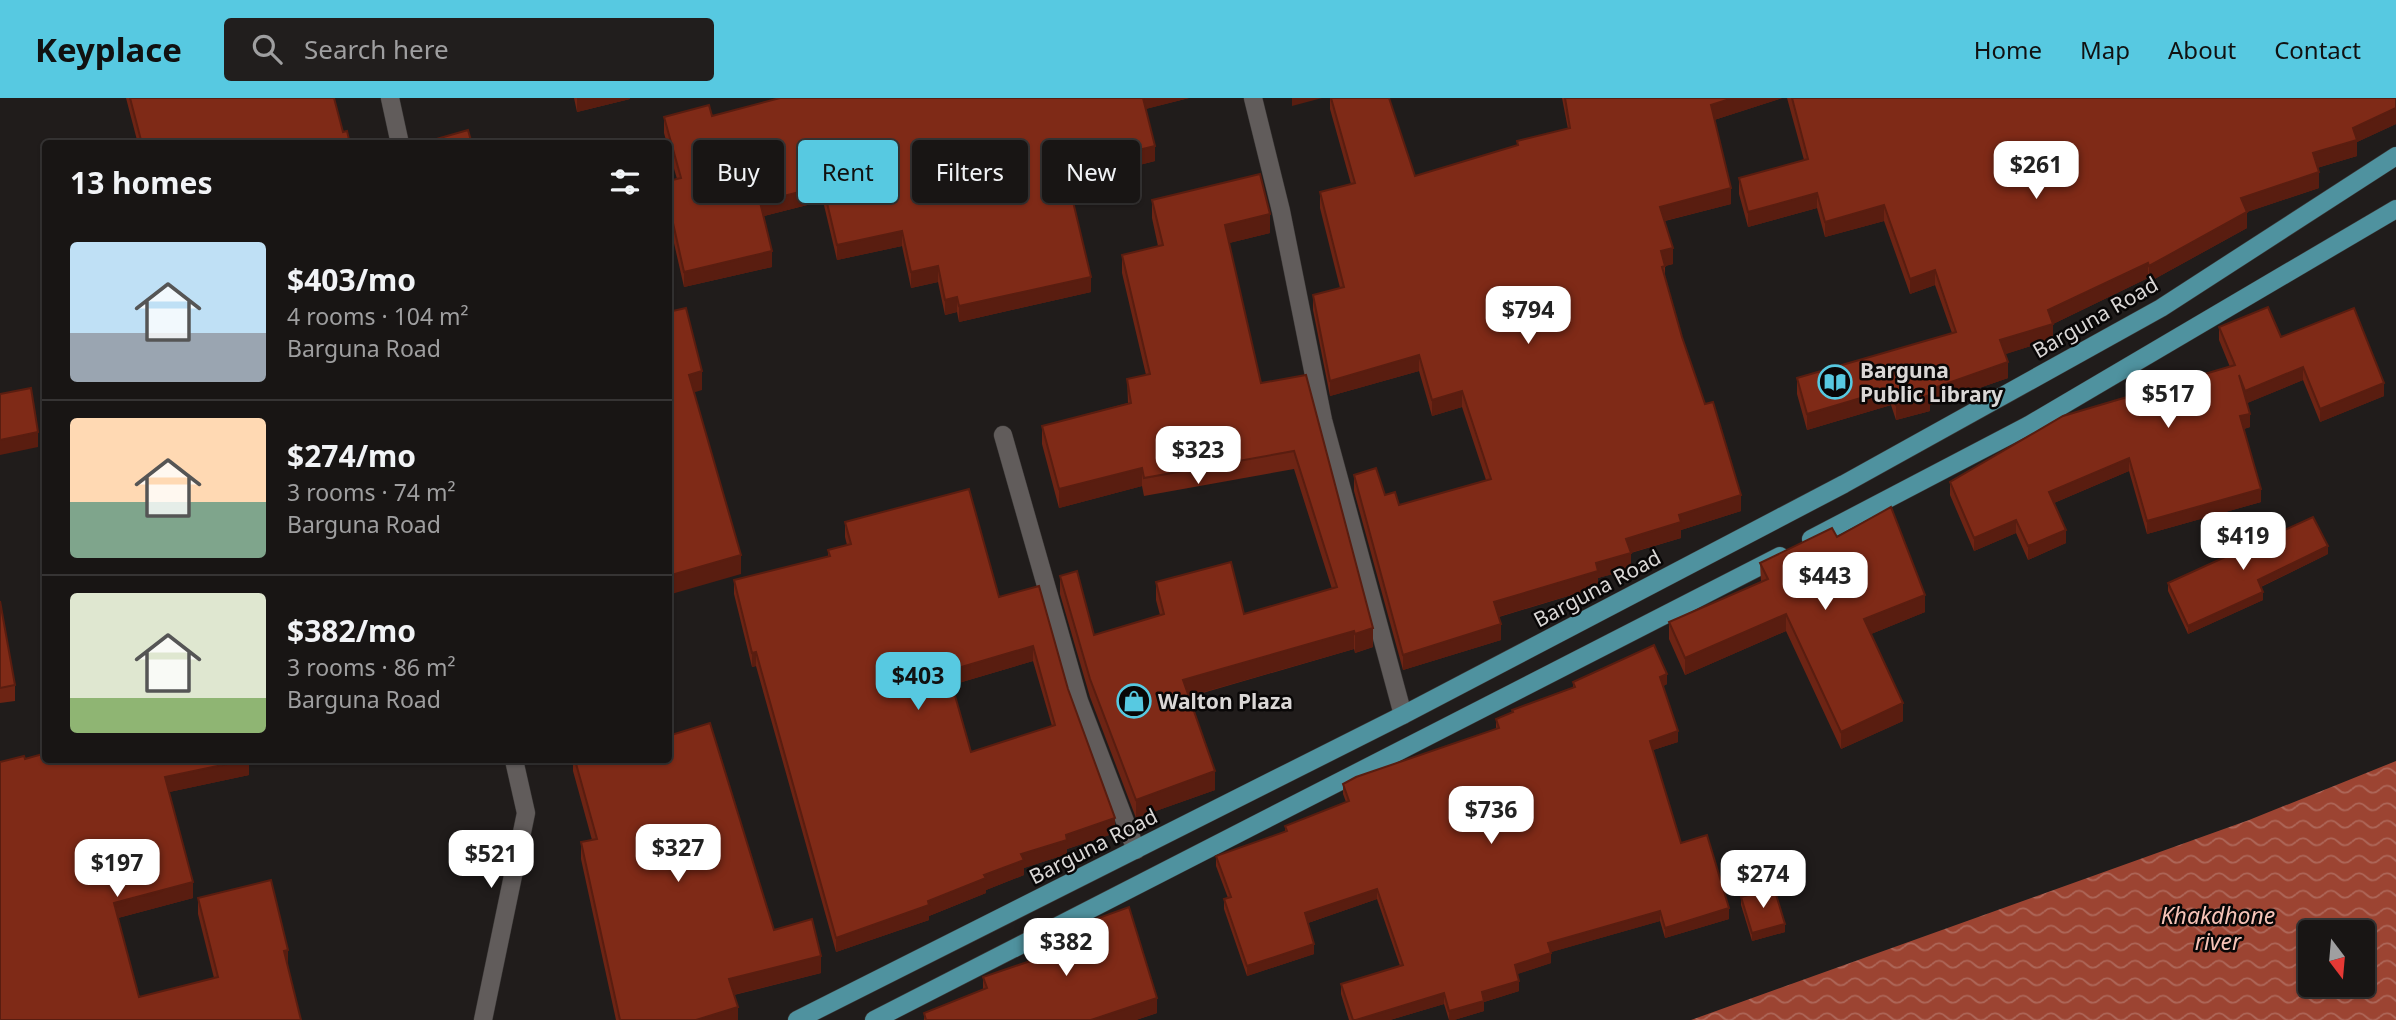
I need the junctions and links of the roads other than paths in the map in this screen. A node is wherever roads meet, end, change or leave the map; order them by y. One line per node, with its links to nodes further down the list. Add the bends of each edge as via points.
1 (390, 98): 3 (street)
2 (1253, 98): 7 (street, via 1323,420)
3 (399, 140)
4 (2396, 156): 7 (main road, Barguna Road, via 2161,307 1844,484)
5 (2396, 209): 12 (main road, via 2029,425)
6 (1003, 435): 9 (street, via 1079,701)
7 (1403, 715): 9 (main road, Barguna Road)
8 (515, 763): 10 (street, via 526,813)
9 (1136, 850): 11 (main road, Barguna Road)
10 (483, 1020)
11 (797, 1020)
12 (874, 1020)

